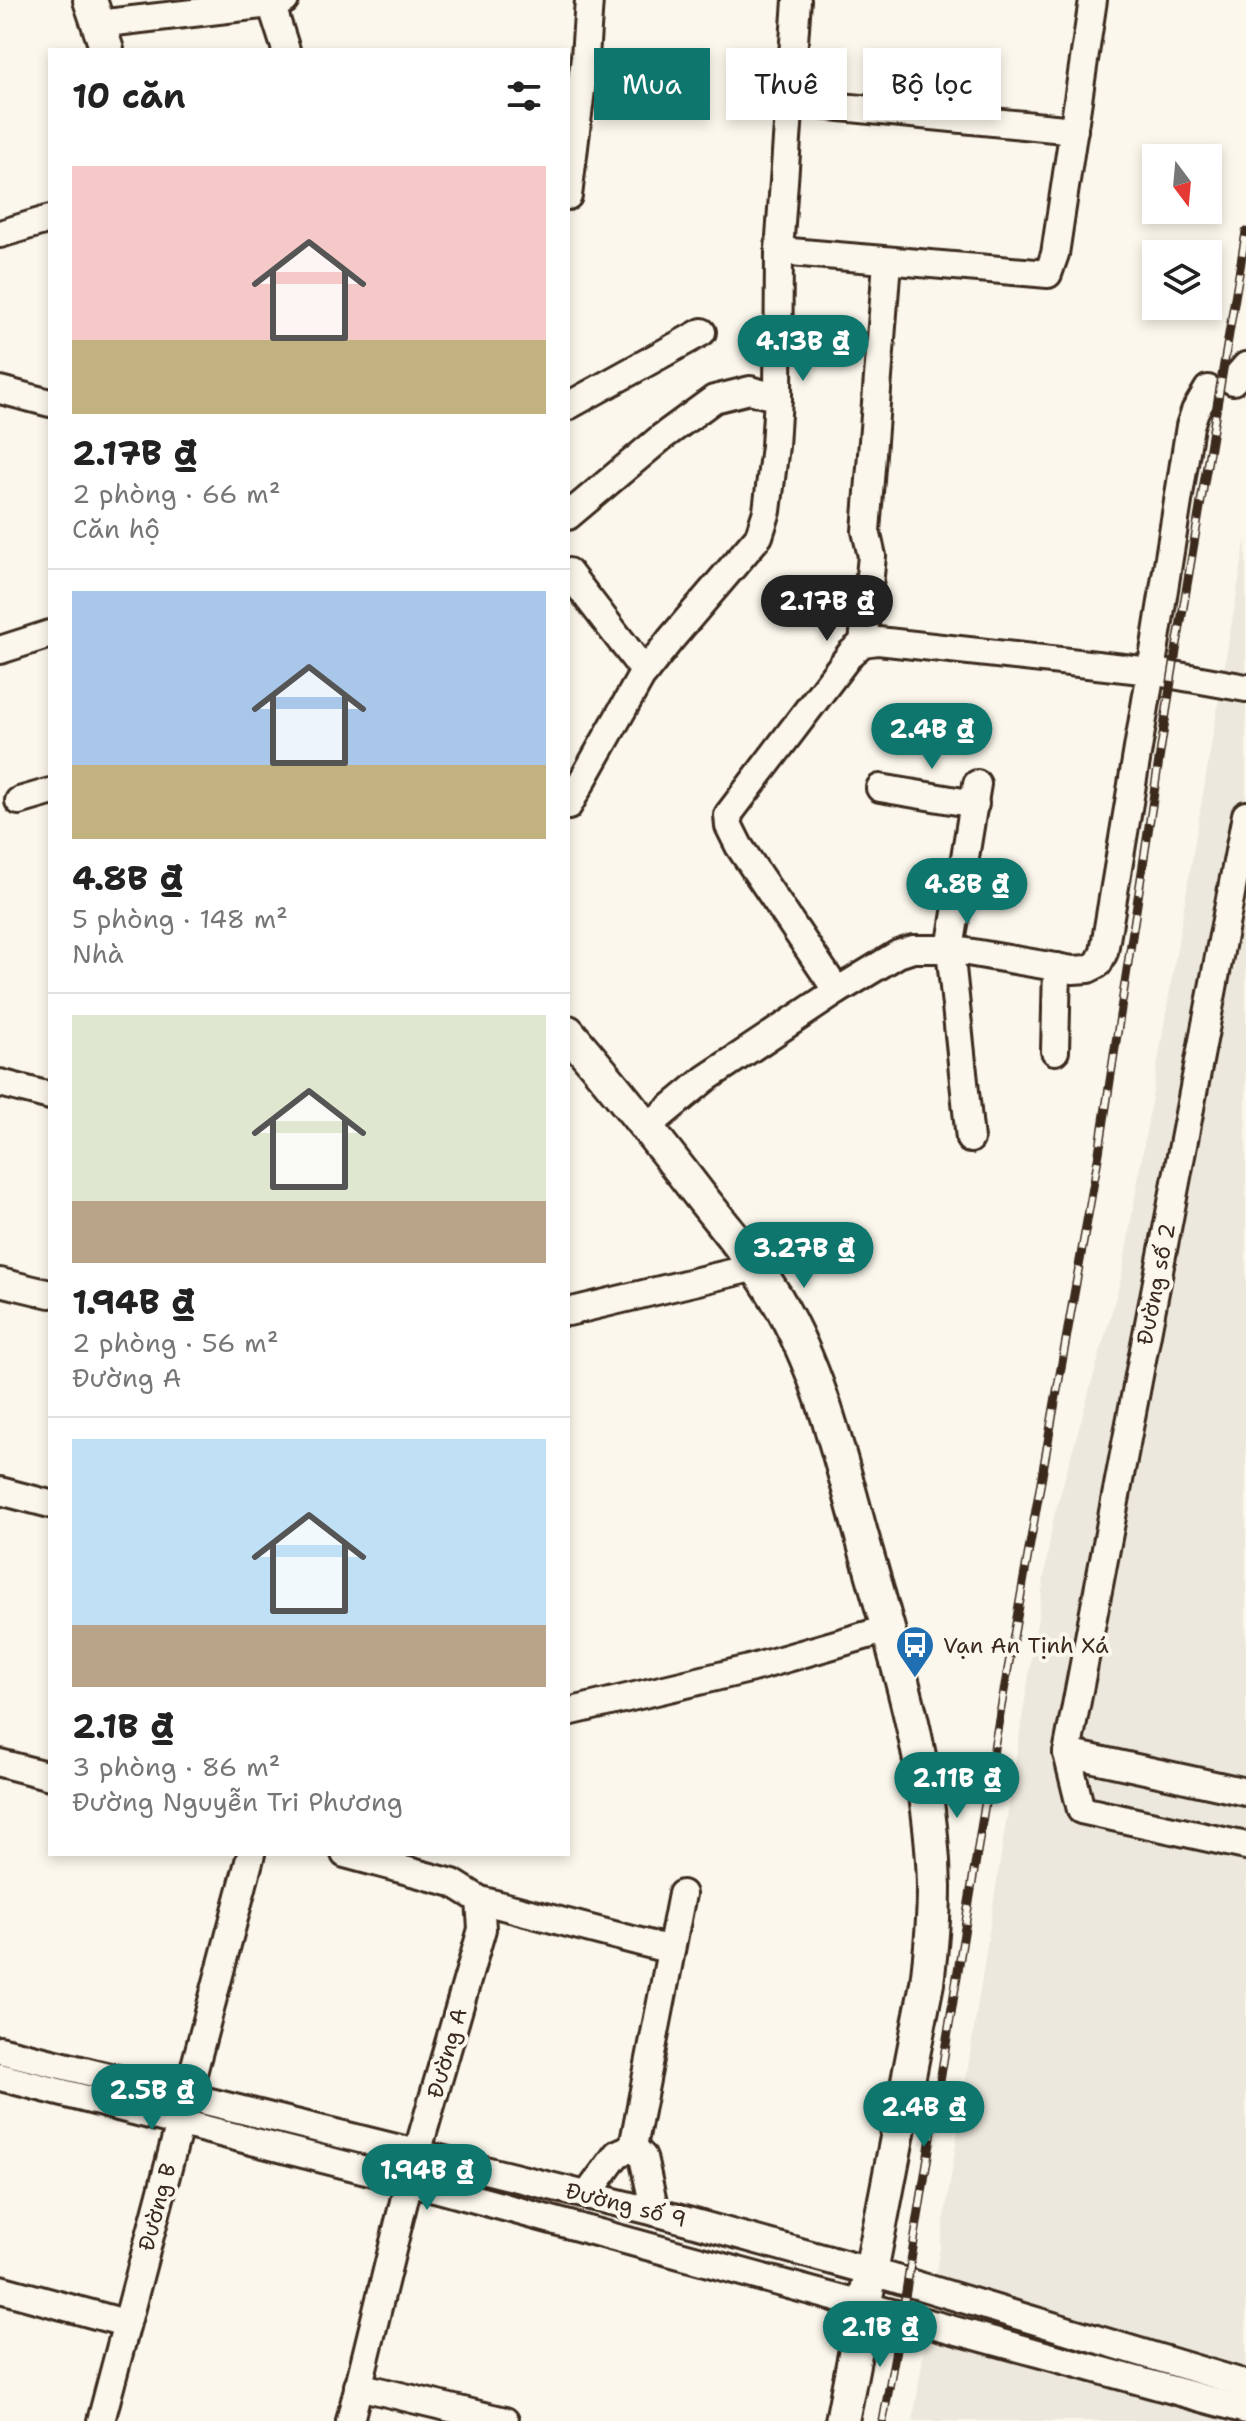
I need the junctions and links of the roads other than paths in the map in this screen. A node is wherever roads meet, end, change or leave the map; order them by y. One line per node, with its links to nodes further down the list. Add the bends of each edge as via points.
1 (589, 0): 8 (street)
2 (797, 0): 7 (street)
3 (1093, 0): 11 (street)
4 (275, 1): 5 (street); 6 (street)
5 (99, 25)
6 (286, 48)
7 (794, 48)
8 (577, 59): 12 (street)
9 (847, 108): 11 (street)
10 (789, 120): 15 (street)
11 (1074, 130): 16 (street, via 1048,274)
12 (570, 166)
13 (48, 220): 14 (street)
14 (0, 234)
15 (779, 251): 16 (street); 20 (street)
16 (887, 262): 26 (street, via 866,531 872,556)
17 (702, 332): 22 (street)
18 (1226, 380): 28 (street, via 1195,411 1190,426)
19 (0, 390): 21 (street)
20 (778, 398): 23 (street, via 750,390 714,399); 29 (street, via 774,463 759,536)
21 (48, 402)
22 (570, 405)
23 (570, 514)
24 (570, 575): 29 (street)
25 (48, 635): 27 (street)
26 (863, 643): 28 (street); 38 (street, via 728,815 739,846)
27 (0, 650)
28 (1151, 671): 30 (street); 37 (street, via 1104,952 1088,969)
29 (645, 672): 34 (street)
30 (1246, 688)
31 (880, 788): 36 (street, via 976,794)
32 (48, 793): 33 (street)
33 (19, 801)
34 (570, 803)
35 (1246, 815): 53 (street, Đường số 2)
36 (950, 949): 37 (street); 38 (street, via 898,954); 44 (street)
37 (1057, 967): 40 (street)
38 (837, 991): 43 (street, via 705,1079)
39 (570, 1034): 43 (main road)
40 (1055, 1051)
41 (0, 1083): 42 (street)
42 (48, 1095)
43 (647, 1127): 45 (main road)
44 (970, 1139)
45 (756, 1267): 48 (street); 51 (main road, via 793,1328 819,1387)
46 (0, 1282): 47 (street)
47 (48, 1294)
48 (570, 1312)
49 (0, 1491): 50 (street)
50 (48, 1503)
51 (888, 1629): 52 (street); 71 (main road, via 925,1795 933,1917 927,1983)
52 (570, 1712)
53 (1067, 1753): 56 (street); 57 (street, via 1081,1810)
54 (0, 1763): 55 (street)
55 (48, 1775)
56 (1246, 1792)
57 (1246, 1846)
58 (250, 1856): 65 (street, Đường B)
59 (352, 1856): 61 (street, via 453,1883)
60 (682, 1894): 62 (street)
61 (480, 1900): 62 (street); 67 (street, Đường A, via 482,1929)
62 (671, 1950): 66 (street)
63 (0, 2050): 65 (street, Đường số 9)
64 (0, 2077): 65 (street, Đường số 9)
65 (184, 2109): 67 (street, Đường số 9); 68 (street, Đường số 9); 74 (street, Đường B)
66 (633, 2147): 69 (street, via 617,2154); 70 (street, via 643,2157)
67 (418, 2155): 68 (street, Đường A); 69 (street, Đường số 9)
68 (409, 2181): 73 (street, Đường số 9); 76 (street, Đường A)
69 (587, 2195): 70 (street, Đường số 9)
70 (655, 2212): 71 (street, Đường số 9)
71 (873, 2272): 73 (main road); 75 (street, Đường số 9)
72 (0, 2289): 74 (street)
73 (864, 2306): 77 (street, Đường số 9); 81 (main road)
74 (125, 2323): 78 (street, Đường B)
75 (1246, 2384)
76 (358, 2386): 79 (street, Đường A); 80 (street)
77 (1246, 2410)
78 (101, 2421)
79 (350, 2421)
80 (505, 2421)
81 (842, 2421)

